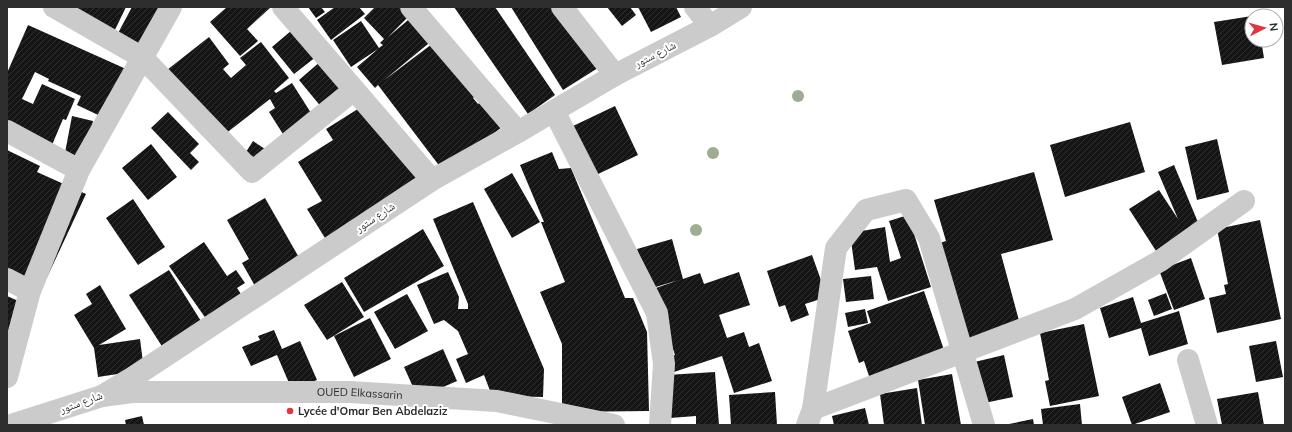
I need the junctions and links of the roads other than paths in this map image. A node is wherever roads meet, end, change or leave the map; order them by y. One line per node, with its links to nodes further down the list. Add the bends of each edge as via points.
1 (54, 7): 9 (street)
2 (171, 7): 9 (street)
3 (283, 7): 11 (street)
4 (411, 7): 14 (street)
5 (562, 7): 10 (street)
6 (695, 7): 8 (street)
7 (741, 7): 8 (street, شارع ستور)
8 (710, 26): 10 (street, شارع ستور)
9 (142, 58): 11 (street, via 252,172); 15 (street)
10 (615, 75): 12 (street, شارع ستور)
11 (354, 90): 16 (street)
12 (554, 111): 14 (street, شارع ستور); 27 (street, via 657,313 664,364)
13 (7, 132): 15 (street)
14 (518, 132): 16 (street, شارع ستور)
15 (79, 170): 19 (street)
16 (432, 180): 23 (street, شارع ستور)
17 (1244, 201): 20 (street, via 1160,261 1075,309)
18 (7, 279): 19 (street)
19 (30, 291): 22 (street)
20 (963, 351): 24 (street); 24 (street, via 929,238 906,200 866,210 836,248); 28 (street)
21 (1188, 360): 29 (street)
22 (7, 377)
23 (102, 396): 25 (street, شارع ستور); 26 (street, OUED Elkassarin, via 132,392 350,392 498,401)
24 (810, 417)
25 (11, 425)
26 (614, 425)
27 (660, 425)
28 (984, 425)
29 (1207, 425)

